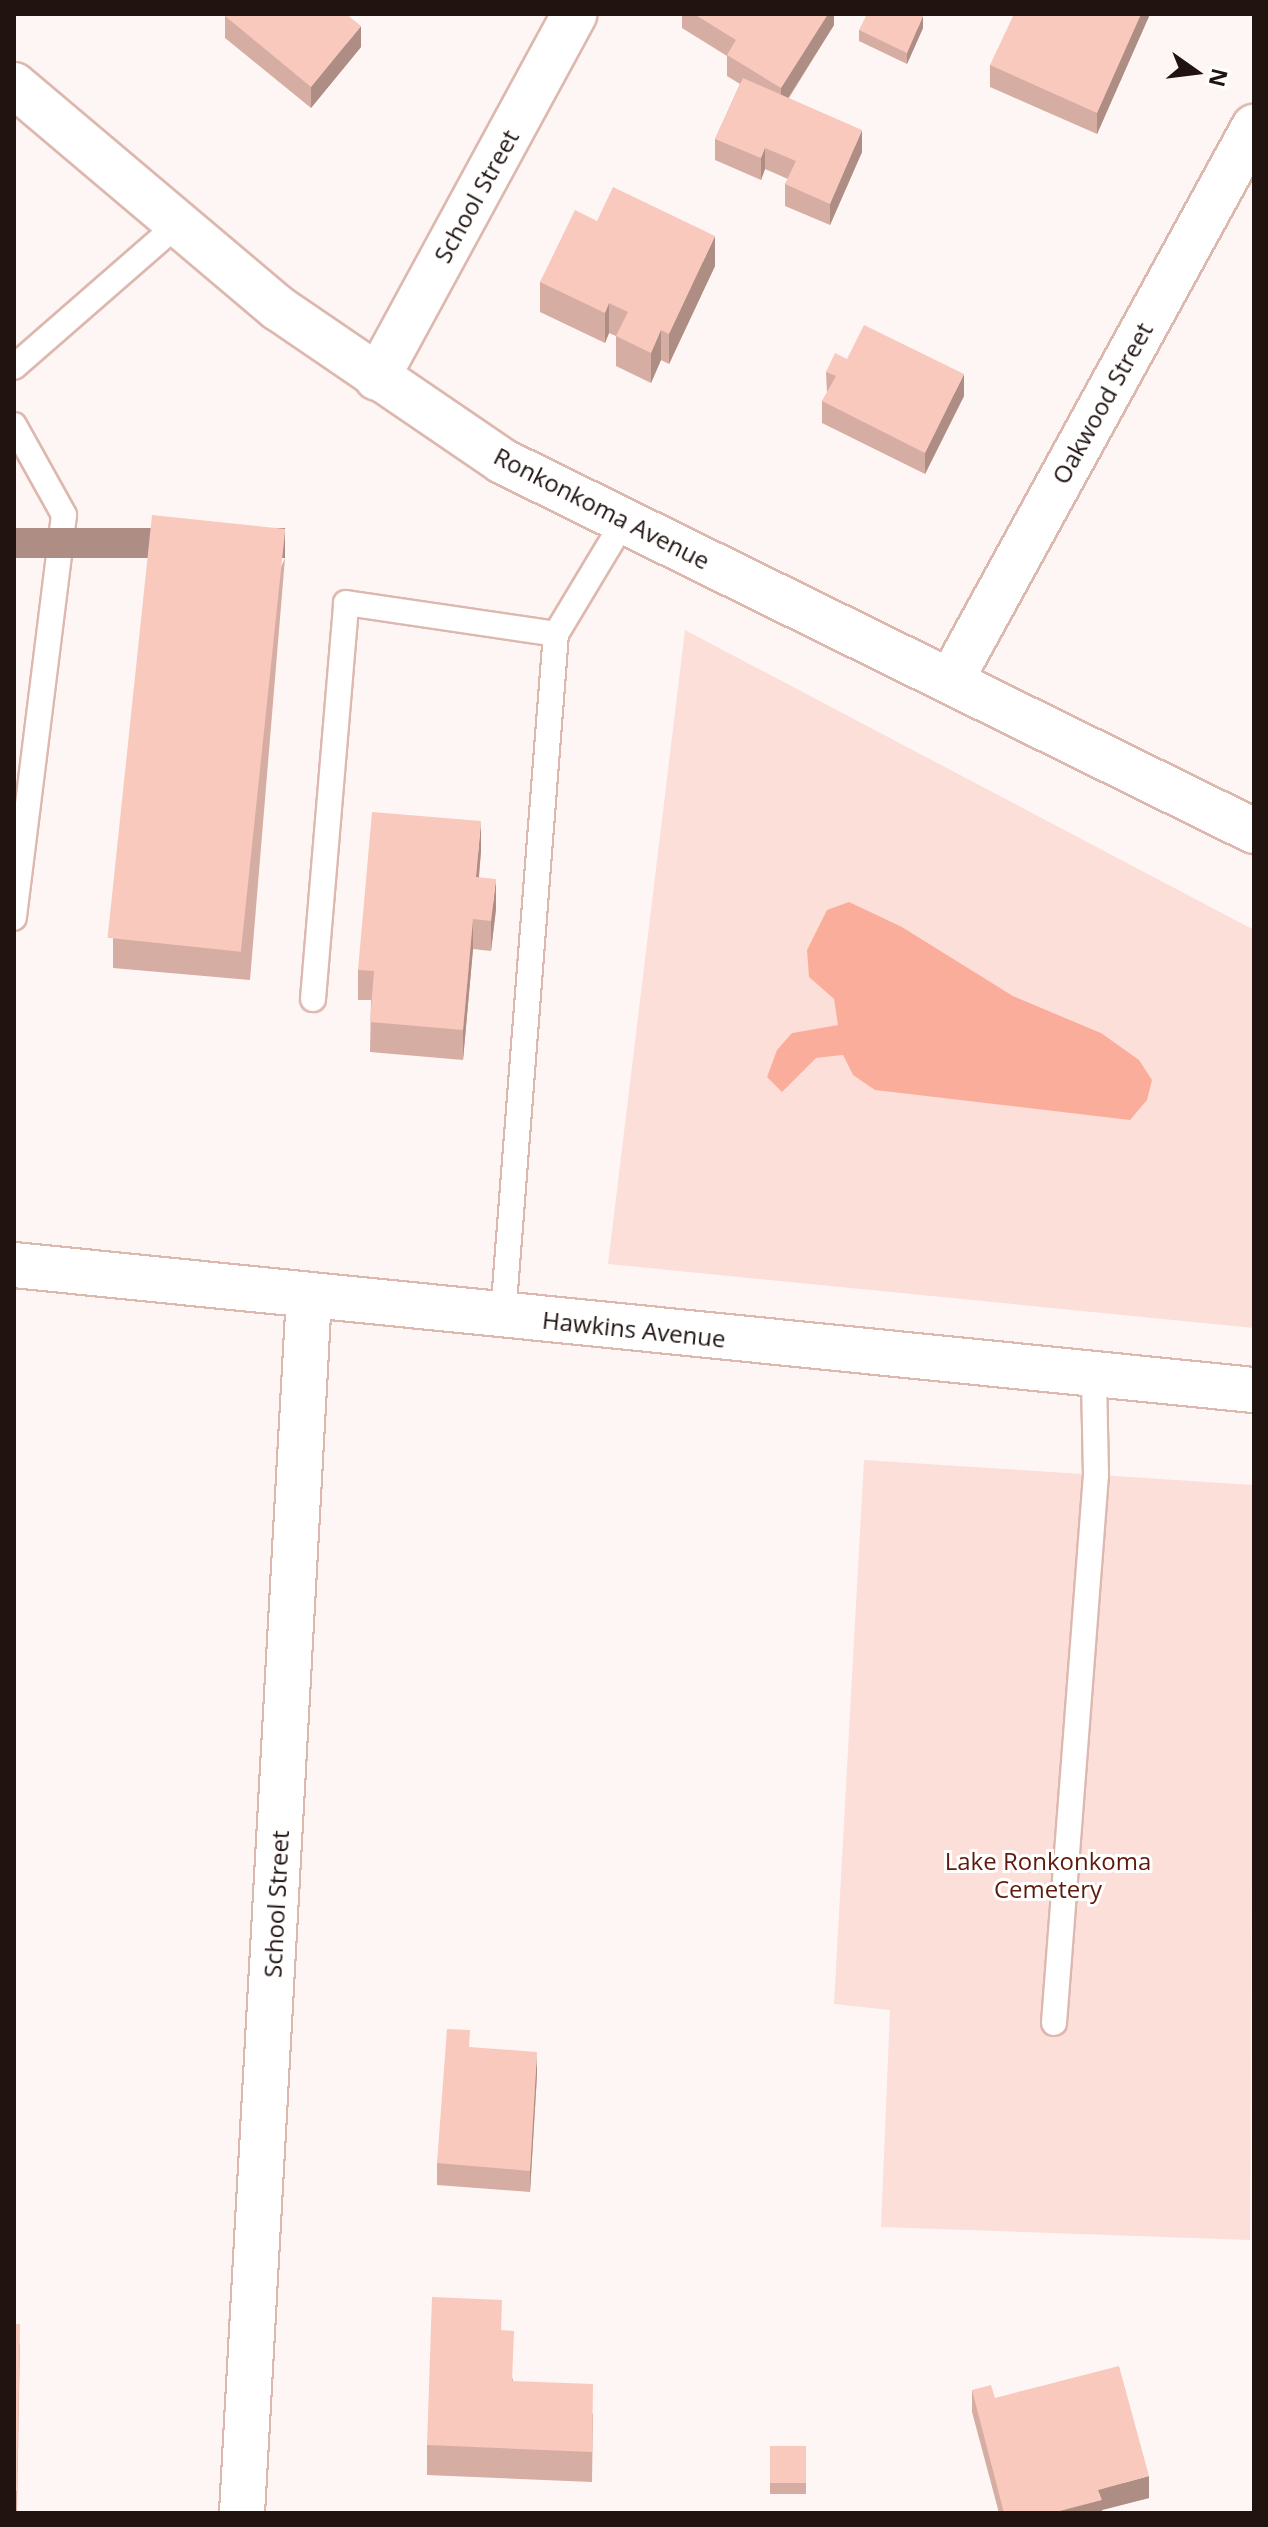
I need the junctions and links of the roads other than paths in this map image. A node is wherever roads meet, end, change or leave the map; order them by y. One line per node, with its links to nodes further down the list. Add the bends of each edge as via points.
1 (575, 14): 6 (street, School Street)
2 (14, 85): 4 (street, Ronkonkoma Avenue)
3 (1254, 127): 10 (street, Oakwood Street)
4 (178, 224): 5 (lane); 6 (street, Ronkonkoma Avenue, via 278,308)
5 (14, 367)
6 (377, 378): 8 (street, Ronkonkoma Avenue, via 502,461)
7 (14, 425): 12 (lane, via 64,515)
8 (624, 521): 9 (lane); 10 (street, Ronkonkoma Avenue)
9 (556, 634): 13 (lane, via 346,603); 16 (lane)
10 (951, 680): 11 (street, Ronkonkoma Avenue)
11 (1254, 831)
12 (14, 918)
13 (313, 999)
14 (14, 1265): 15 (street, Hawkins Avenue)
15 (309, 1296): 16 (street, Hawkins Avenue); 20 (street, School Street)
16 (503, 1316): 17 (street, Hawkins Avenue)
17 (1094, 1376): 18 (street, Hawkins Avenue); 19 (lane, via 1096,1475)
18 (1254, 1390)
19 (1054, 2023)
20 (242, 2513)

